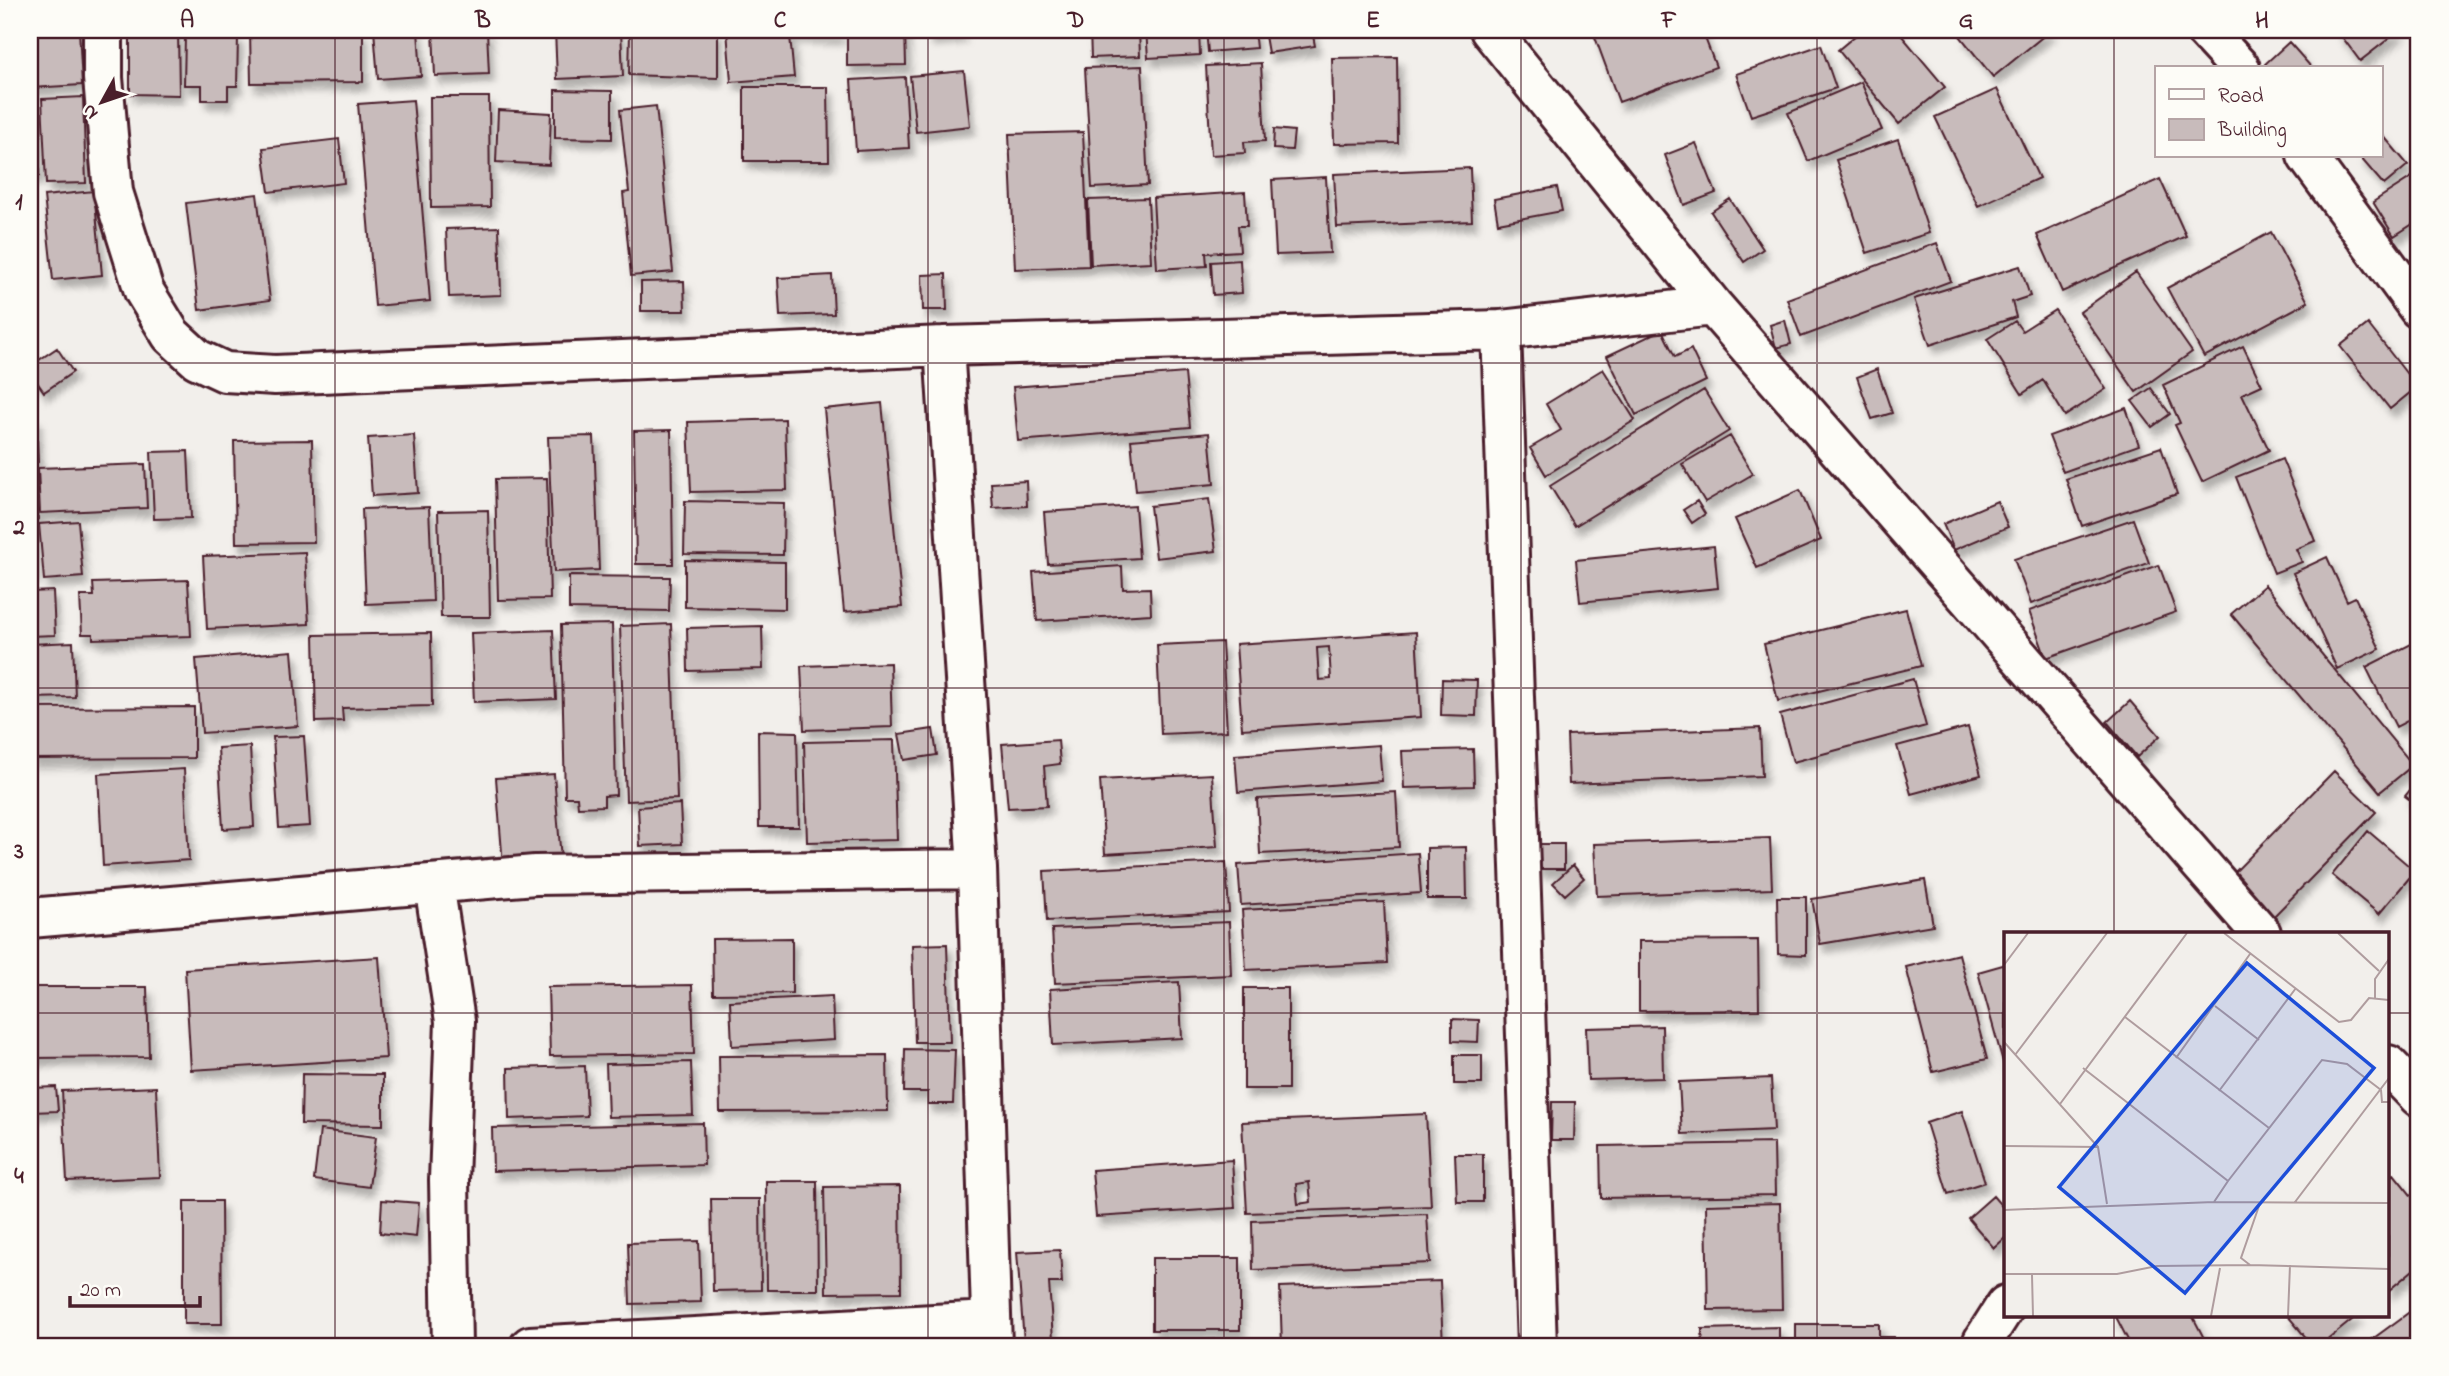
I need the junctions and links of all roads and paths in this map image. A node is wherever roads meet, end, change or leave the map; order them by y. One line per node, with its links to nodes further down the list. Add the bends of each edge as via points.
1 (103, 30): 9 (street, via 113,192 144,290 171,335 197,359 225,372 275,375)
2 (1490, 30): 6 (street)
3 (2206, 30): 4 (street)
4 (2238, 66)
5 (2308, 158): 7 (street)
6 (1713, 306): 8 (street); 13 (street)
7 (2419, 309)
8 (1501, 330): 9 (street); 21 (street)
9 (944, 346): 10 (street)
10 (977, 869): 11 (street, via 535,875); 17 (street)
11 (434, 884): 12 (street); 19 (street, via 455,1021 449,1180)
12 (30, 918)
13 (2260, 932)
14 (2390, 1067): 15 (street)
15 (2419, 1097)
16 (2004, 1309): 18 (street)
17 (990, 1333): 20 (street)
18 (1984, 1345)
19 (452, 1346)
20 (530, 1346)
21 (1537, 1346)

